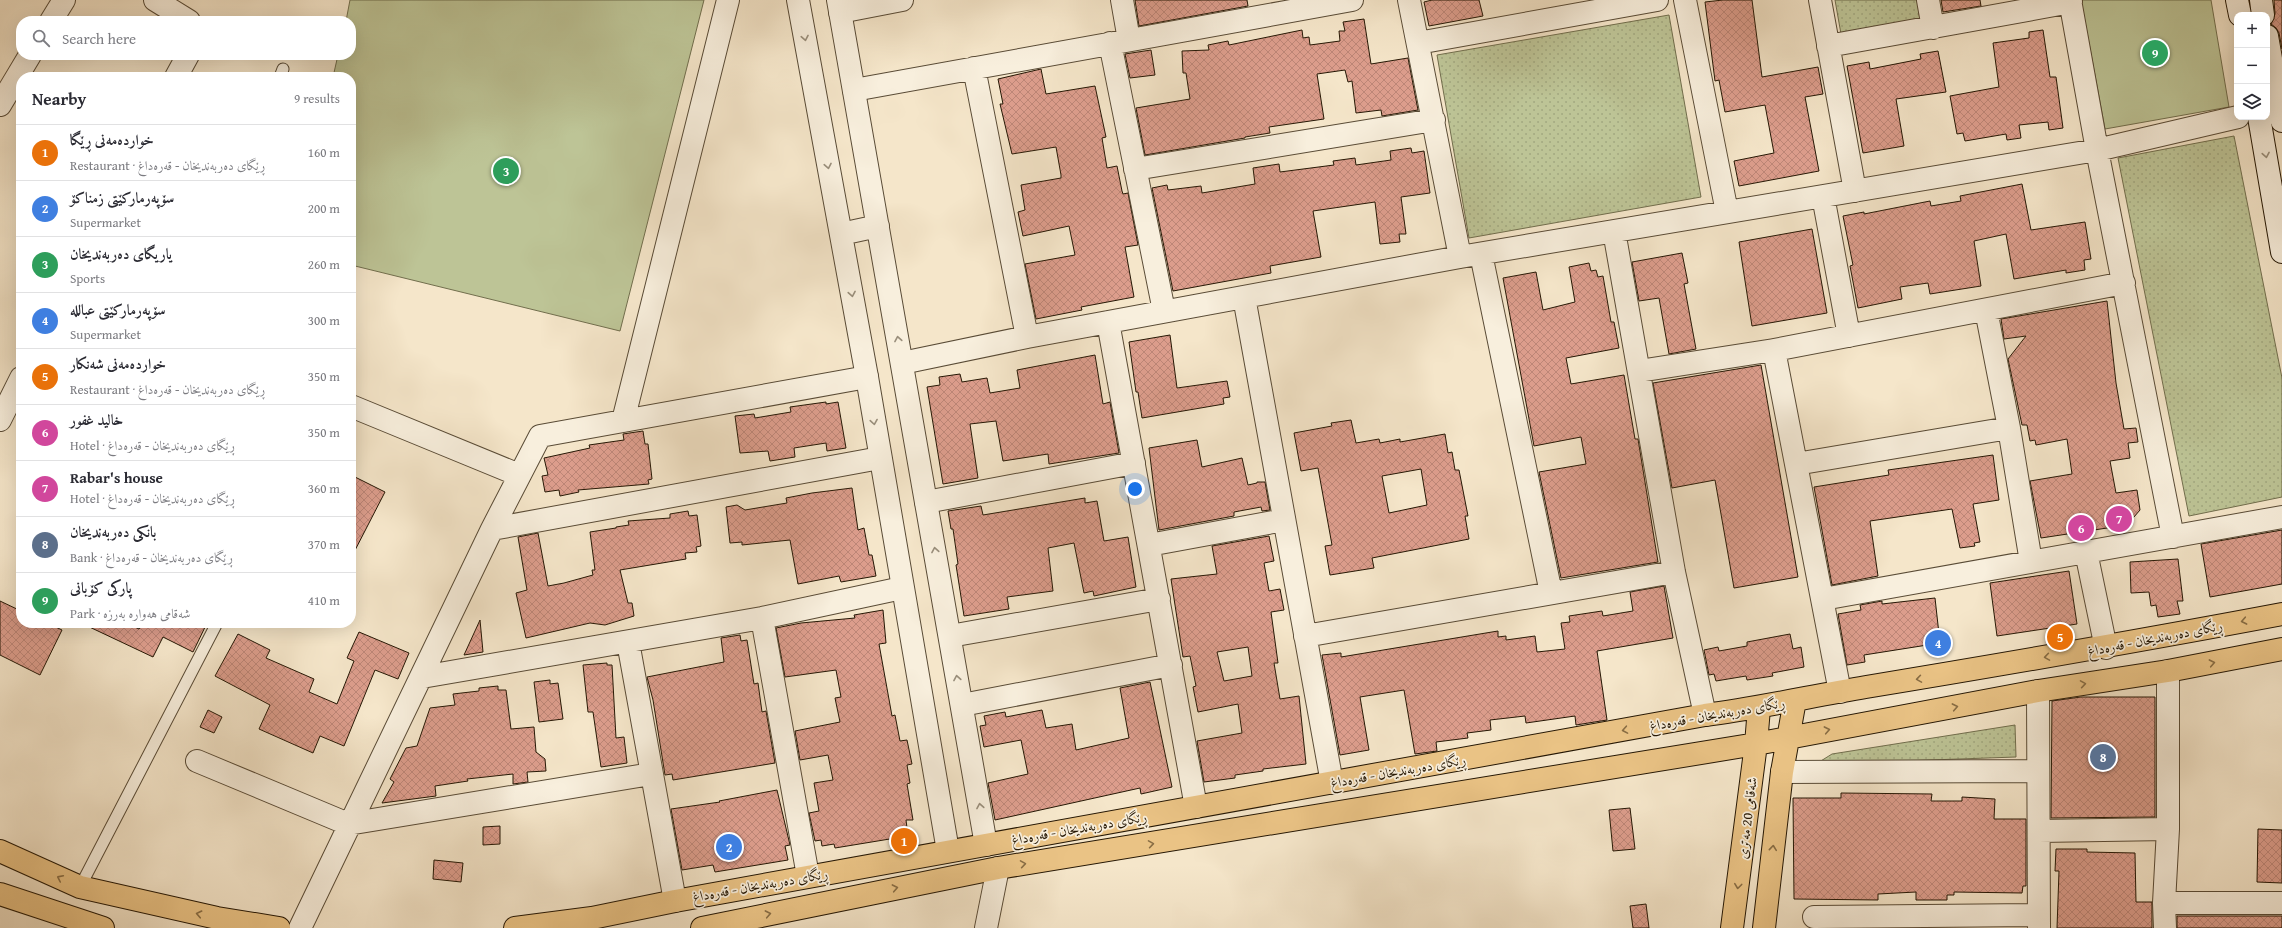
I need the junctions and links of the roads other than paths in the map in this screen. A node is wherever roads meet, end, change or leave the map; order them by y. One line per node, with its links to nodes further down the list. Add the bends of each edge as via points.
1 (64, 0): 21 (street)
2 (156, 0): 22 (street)
3 (728, 0): 64 (street)
4 (798, 0): 47 (street, one-way to 47)
5 (902, 0): 16 (street)
6 (1122, 0): 24 (street)
7 (1352, 0): 17 (street)
8 (1409, 0): 25 (street)
9 (1657, 0): 18 (street)
10 (1686, 0): 44 (street)
11 (1820, 0): 26 (street)
12 (1928, 0): 23 (street)
13 (2237, 0): 19 (street)
14 (2261, 0): 20 (street)
15 (2071, 1): 23 (street); 40 (street)
16 (839, 6): 34 (street)
17 (1269, 7): 24 (street)
18 (1557, 8): 25 (street)
19 (2239, 12)
20 (2263, 12)
21 (54, 16)
22 (181, 16)
23 (1933, 28): 26 (street)
24 (1120, 42): 30 (street); 41 (street)
25 (1418, 42): 38 (street)
26 (1828, 46): 42 (street)
27 (2269, 48): 36 (street)
28 (27, 60): 31 (street)
29 (185, 60): 32 (street)
30 (974, 68): 34 (street); 56 (street)
31 (20, 72)
32 (179, 72)
33 (11, 86): 35 (street)
34 (854, 90): 45 (street)
35 (0, 105)
36 (2278, 112)
37 (2234, 118): 40 (street)
38 (1434, 120): 41 (street); 49 (street)
39 (2260, 120): 48 (street, one-way to 48)
40 (2097, 150): 42 (street); 50 (street)
41 (1135, 170): 53 (street)
42 (1855, 191): 43 (street)
43 (1823, 196): 44 (street); 55 (street)
44 (1727, 212): 46 (street)
45 (878, 226): 47 (street); 58 (street, one-way to 45)
46 (1614, 232): 49 (street); 59 (street)
47 (841, 234): 60 (street, one-way to 60)
48 (2282, 252)
49 (1471, 256): 51 (street); 80 (street)
50 (2124, 283): 52 (street); 74 (street)
51 (1244, 297): 53 (street); 72 (street)
52 (1986, 310): 55 (street); 65 (street)
53 (1164, 311): 54 (street)
54 (1108, 322): 56 (street); 67 (street)
55 (1849, 336): 57 (street)
56 (1027, 337): 58 (street)
57 (1774, 350): 59 (street); 68 (street)
58 (902, 363): 70 (street)
59 (1639, 371): 78 (street)
60 (867, 377): 64 (street); 66 (street, one-way to 66)
61 (16, 388): 63 (street)
62 (356, 408): 69 (street)
63 (0, 420)
64 (623, 421): 69 (street, via 540,436)
65 (2009, 428): 68 (street); 77 (street)
66 (880, 458): 73 (street); 79 (street)
67 (1134, 463): 70 (street); 75 (street)
68 (1796, 464): 82 (street)
69 (519, 475): 73 (street)
70 (926, 502): 86 (street, one-way to 70)
71 (2282, 517): 74 (street)
72 (1284, 520): 75 (street); 87 (street)
73 (492, 529): 93 (street)
74 (2173, 537): 76 (street)
75 (1149, 545): 81 (street)
76 (2086, 552): 77 (street); 89 (street)
77 (2031, 562): 82 (street)
78 (1674, 572): 80 (street); 99 (street)
79 (902, 588): 84 (street); 115 (street)
80 (1551, 593): 87 (street)
81 (1159, 599): 86 (street); 91 (street)
82 (1823, 599): 95 (street)
83 (2282, 614): 89 (main road, ڕێگای دەربەندیخان - قەرەداغ, one-way to 89)
84 (762, 618): 88 (street); 117 (street)
85 (215, 628): 118 (lane)
86 (950, 636): 97 (street, one-way to 86)
87 (1305, 636): 106 (street)
88 (628, 642): 93 (street); 105 (street)
89 (2106, 648): 95 (main road, ڕێگای دەربەندیخان - قەرەداغ, one-way to 95)
90 (2282, 649): 92 (main road, one-way to 90)
91 (1171, 665): 97 (street); 107 (street)
92 (2168, 671): 94 (main road, one-way to 92); 111 (street)
93 (422, 677): 110 (street)
94 (2038, 691): 100 (main road, one-way to 94); 103 (street)
95 (1840, 692): 96 (main road, ڕێگای دەربەندیخان - قەرەداغ)
96 (1795, 700): 98 (main road, ڕێگای دەربەندیخان - قەرەداغ); 100 (main road, شەقامی 20 مەتری)
97 (962, 704): 113 (street, one-way to 97)
98 (1759, 708): 99 (main road, ڕێگای دەربەندیخان - قەرەداغ); 101 (main road, شەقامی 20 مەتری)
99 (1705, 715): 106 (main road, ڕێگای دەربەندیخان - قەرەداغ, one-way to 106)
100 (1789, 738): 101 (main road); 104 (main road, شەقامی 20 مەتری)
101 (1756, 744): 108 (main road, شەقامی 20 مەتری); 116 (main road, one-way to 101)
102 (197, 761): 110 (street)
103 (2038, 771): 104 (street); 112 (street)
104 (1782, 772): 109 (main road, شەقامی 20 مەتری)
105 (651, 774): 110 (street); 120 (street)
106 (1332, 783): 107 (main road, ڕێگای دەربەندیخان - قەرەداغ)
107 (1196, 807): 113 (main road, ڕێگای دەربەندیخان - قەرەداغ)
108 (1747, 814): 109 (main road); 133 (main road, شەقامی 20 مەتری, one-way to 133)
109 (1777, 814): 134 (main road, شەقامی 20 مەتری, one-way to 109)
110 (348, 824): 129 (street)
111 (2168, 829): 112 (street); 121 (street)
112 (2039, 831): 124 (street)
113 (986, 845): 115 (main road, ڕێگای دەربەندیخان - قەرەداغ)
114 (0, 851): 118 (main road, one-way to 114)
115 (948, 851): 117 (main road, ڕێگای دەربەندیخان - قەرەداغ)
116 (998, 868): 126 (main road, one-way to 116); 132 (street)
117 (808, 876): 120 (main road, ڕێگای دەربەندیخان - قەرەداغ)
118 (80, 888): 128 (main road, one-way to 118, via 217,918)
119 (0, 894): 127 (main road)
120 (675, 901): 125 (main road, ڕێگای دەربەندیخان - قەرەداغ)
121 (2164, 903): 122 (street); 135 (street)
122 (2282, 903)
123 (1814, 916): 124 (street)
124 (2039, 922)
125 (592, 923): 130 (main road, ڕێگای دەربەندیخان - قەرەداغ)
126 (736, 924): 131 (main road)
127 (103, 928)
128 (279, 928)
129 (300, 928)
130 (515, 928)
131 (702, 928)
132 (986, 928)
133 (1732, 928)
134 (1764, 928)
135 (2165, 928)

